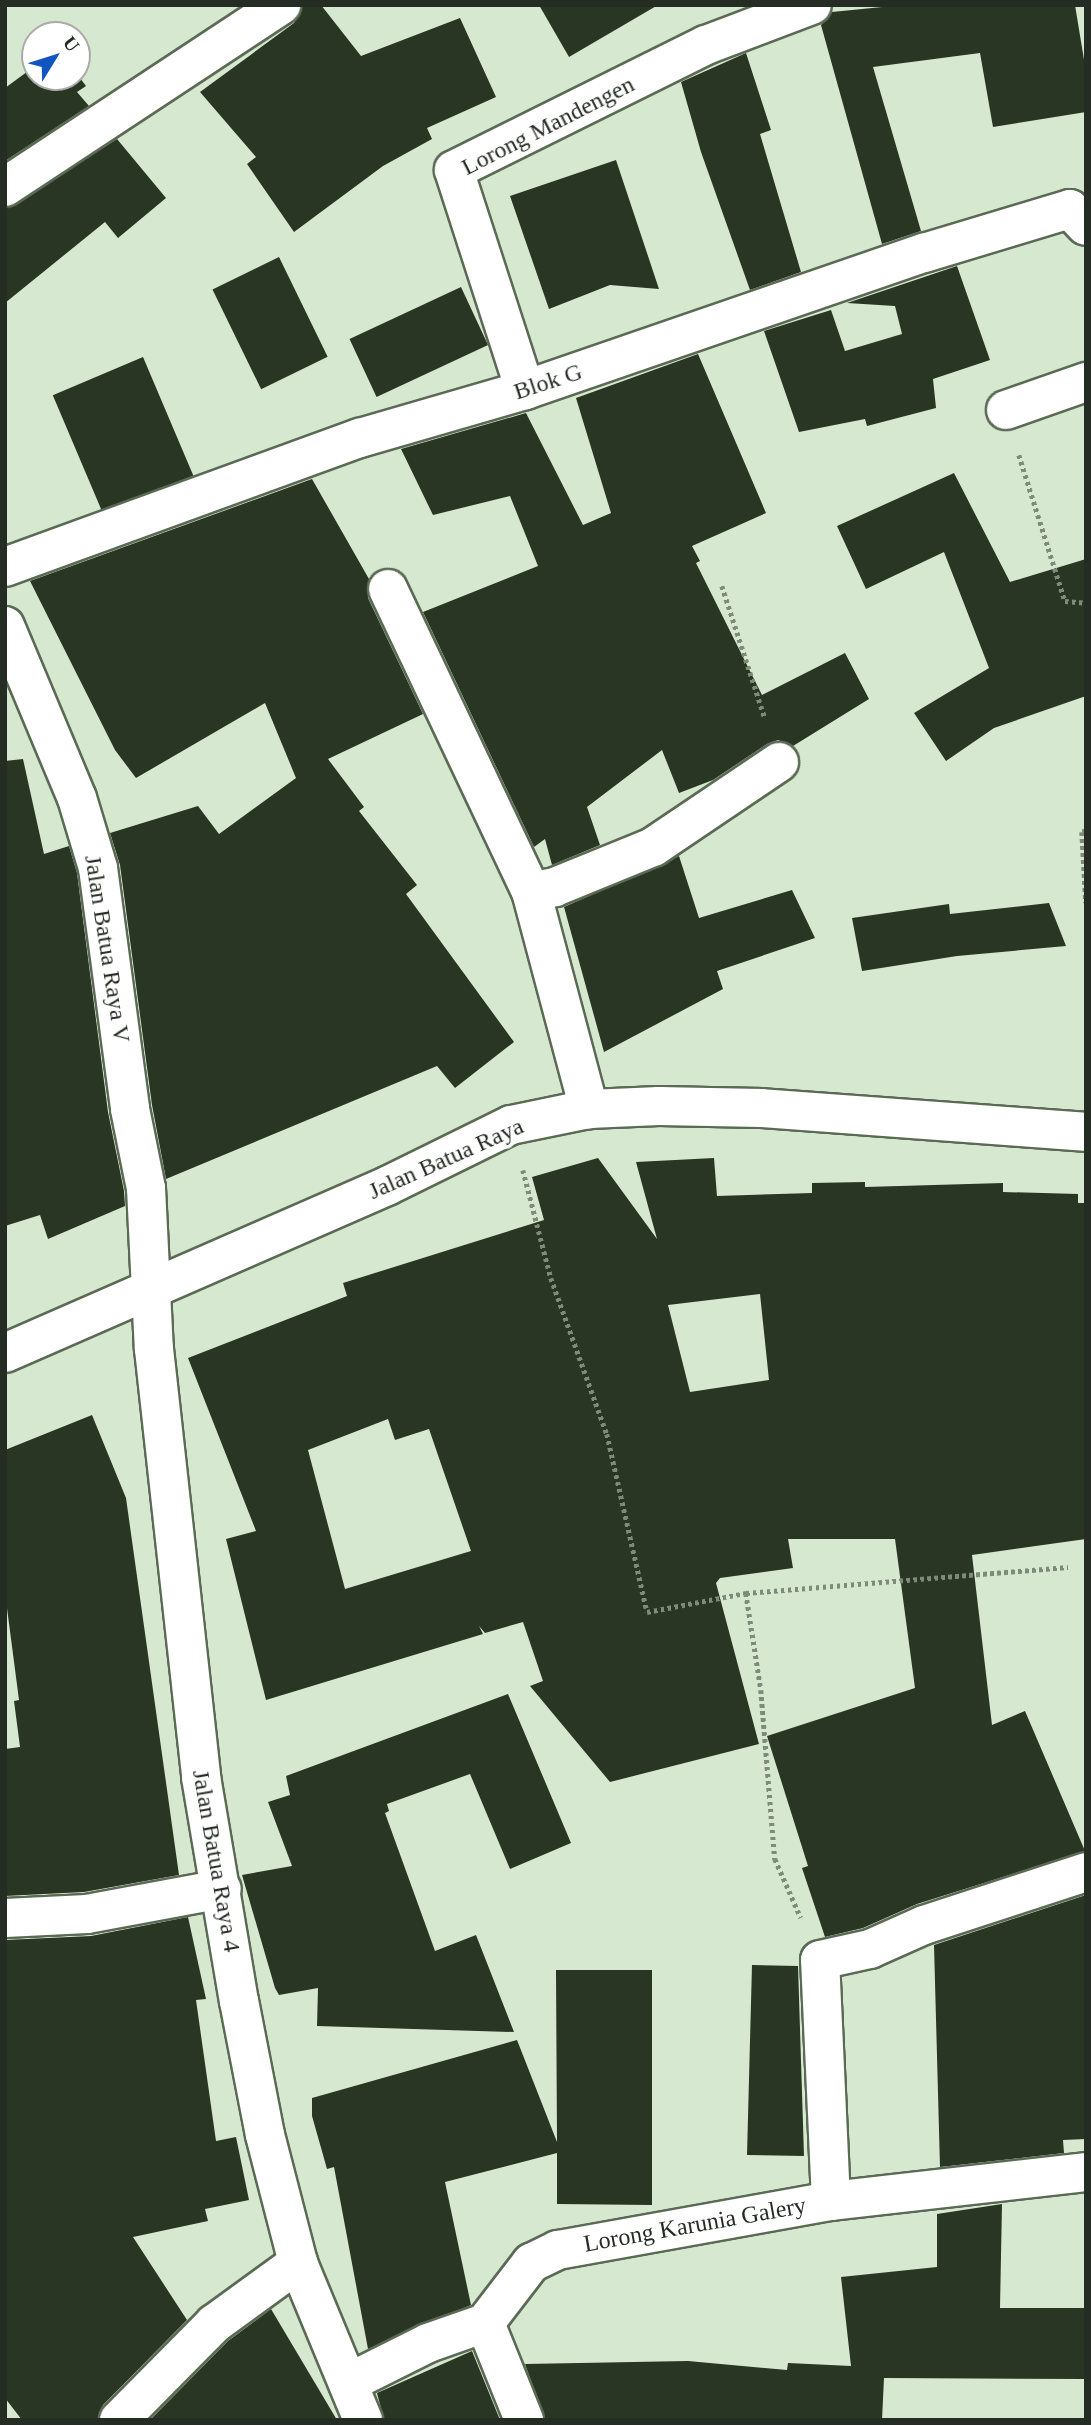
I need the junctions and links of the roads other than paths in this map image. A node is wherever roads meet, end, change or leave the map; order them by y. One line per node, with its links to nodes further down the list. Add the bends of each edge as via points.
1 (281, 5): 3 (street)
2 (812, 5): 6 (street, Lorong Mandengen, via 706,45 454,170)
3 (5, 187)
4 (1086, 226): 6 (street, Blok G, via 1070,209 1055,212)
5 (1086, 383): 7 (street)
6 (525, 390): 8 (street, Blok G, via 360,438)
7 (1006, 410)
8 (5, 567)
9 (388, 589): 12 (street)
10 (5, 626): 15 (street, Jalan Batua Raya V, via 77,798 99,868 130,1109 146,1188)
11 (779, 762): 12 (street, via 653,847 555,887)
12 (531, 891): 13 (street)
13 (589, 1110): 14 (street, Jalan Batua Raya, via 761,1108); 15 (street, Jalan Batua Raya, via 511,1125 387,1186)
14 (1086, 1132)
15 (152, 1285): 16 (street, Jalan Batua Raya); 18 (street, Jalan Batua Raya 4, via 158,1388 201,1777)
16 (5, 1353)
17 (1086, 1872): 21 (street, via 924,1925 870,1950 820,1960)
18 (222, 1889): 19 (street, via 87,1914); 22 (street, Jalan Batua Raya 4, via 265,2135)
19 (5, 1917)
20 (1086, 2172): 21 (street, Lorong Karunia Galery)
21 (831, 2201): 23 (street, Lorong Karunia Galery, via 558,2250 531,2263)
22 (298, 2263): 24 (street, Jalan Batua Raya 4); 25 (street, via 214,2324)
23 (485, 2323): 24 (street, via 428,2343); 27 (street)
24 (348, 2383): 26 (street, Jalan Batua Raya 4)
25 (119, 2420)
26 (363, 2420)
27 (524, 2420)

